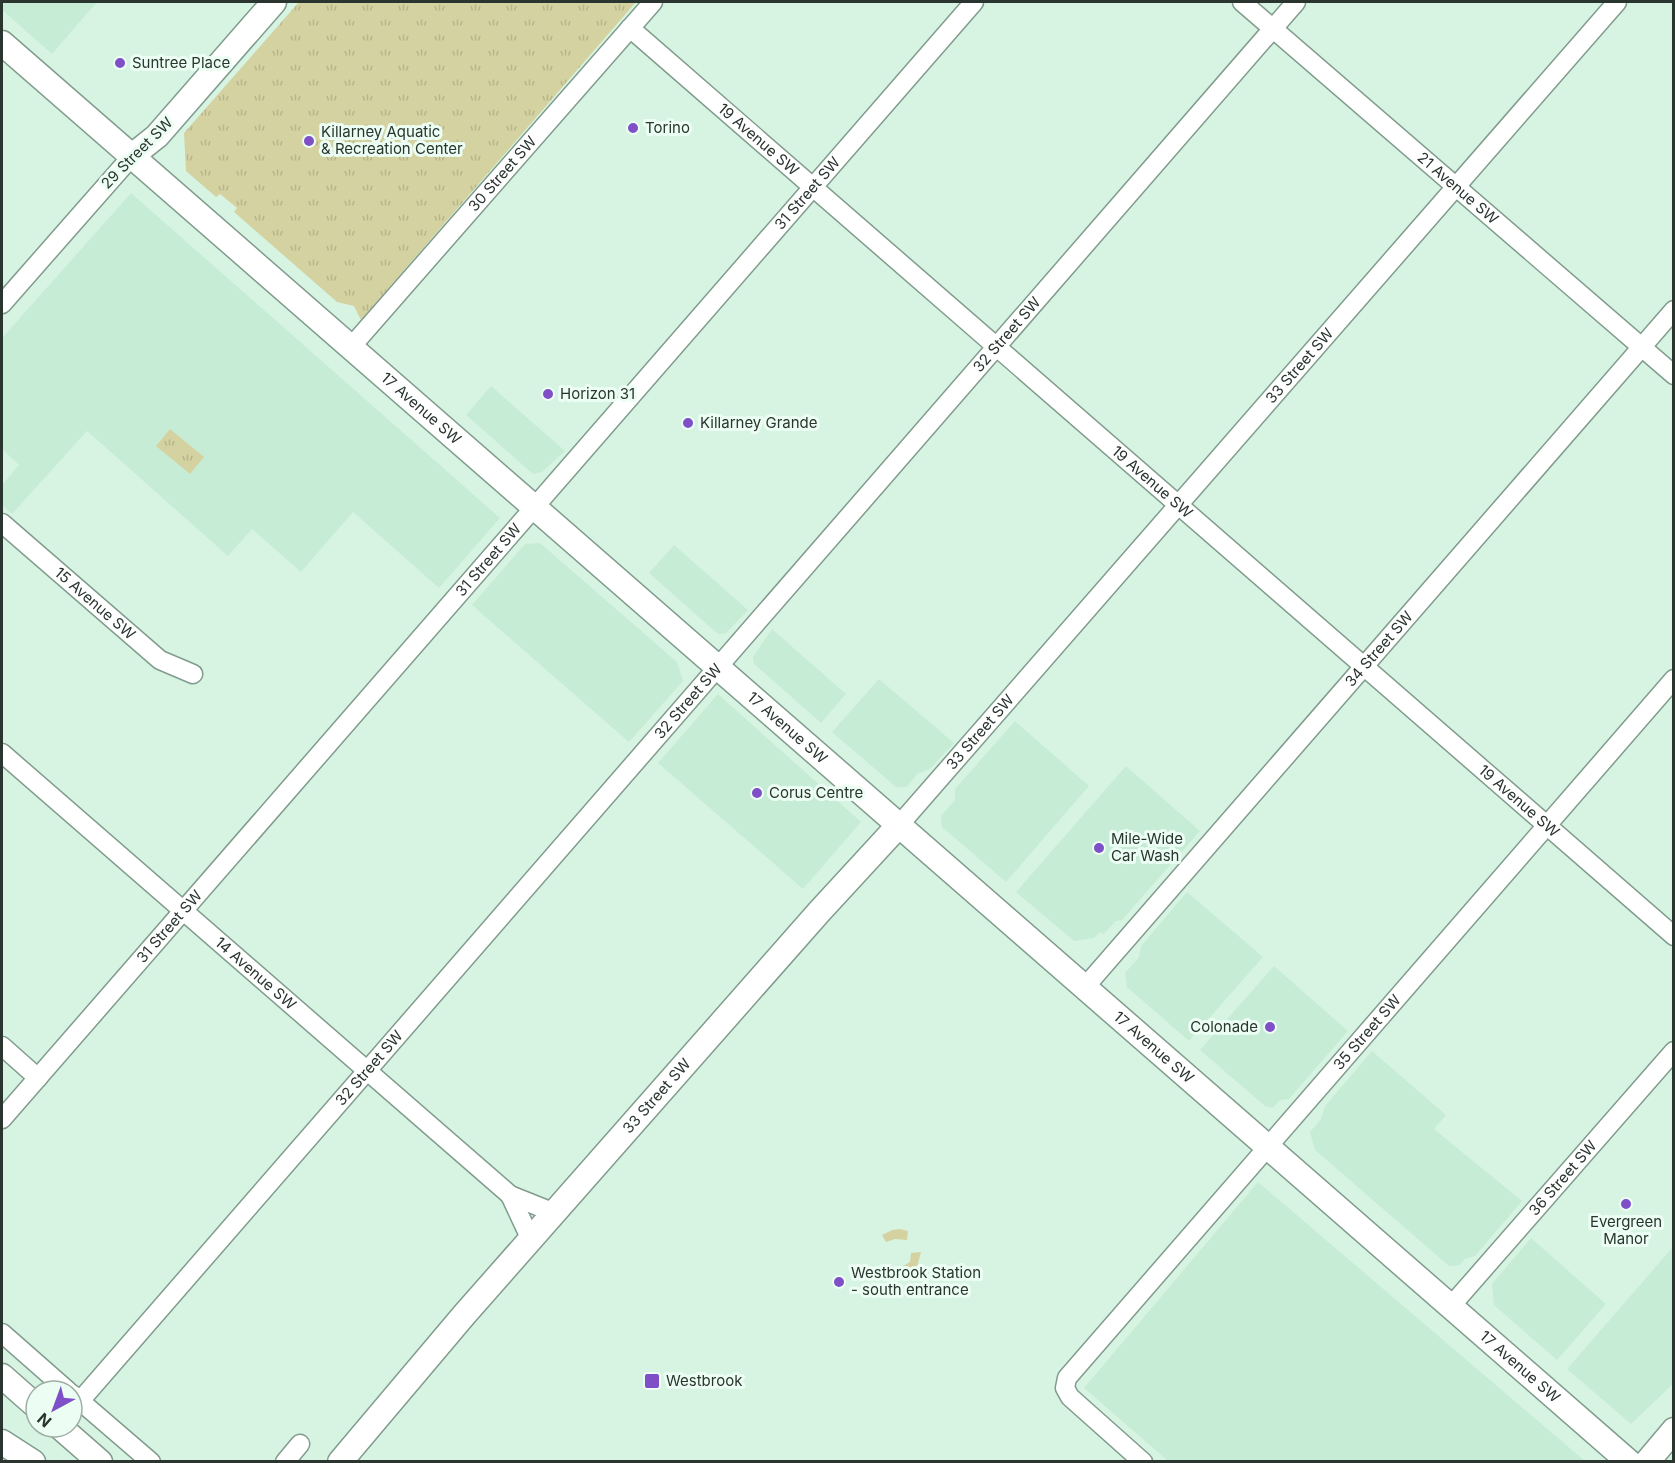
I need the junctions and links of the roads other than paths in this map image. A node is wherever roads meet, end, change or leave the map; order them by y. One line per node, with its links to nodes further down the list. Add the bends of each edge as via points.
1 (274, 2): 10 (main road, 29 Street SW, via 157,136)
2 (652, 2): 7 (street, 30 Street SW)
3 (974, 2): 12 (street, 31 Street SW)
4 (1242, 2): 8 (street, 21 Avenue SW)
5 (1296, 2): 8 (street, 32 Street SW)
6 (1617, 2): 11 (street, 33 Street SW)
7 (630, 27): 12 (street, 19 Avenue SW); 16 (street, 30 Street SW)
8 (1273, 28): 11 (street, 21 Avenue SW); 15 (street, 32 Street SW)
9 (2, 44): 10 (main road, 17 Avenue SW)
10 (132, 156): 13 (street, 29 Street SW); 16 (main road, 17 Avenue SW)
11 (1457, 186): 17 (street, 21 Avenue SW); 19 (street, 33 Street SW)
12 (813, 187): 15 (street, 19 Avenue SW); 20 (street, 31 Street SW)
13 (2, 304)
14 (1674, 309): 17 (street, 34 Street SW)
15 (996, 346): 19 (street, 19 Avenue SW); 22 (street, 32 Street SW)
16 (351, 347): 20 (main road, 17 Avenue SW)
17 (1641, 347): 18 (street, 21 Avenue SW); 23 (street, 34 Street SW)
18 (1674, 375)
19 (1180, 506): 23 (street, 19 Avenue SW); 27 (street, 33 Street SW)
20 (535, 507): 22 (main road, 17 Avenue SW); 29 (street, 31 Street SW)
21 (2, 523): 24 (street, 15 Avenue SW, via 159,660)
22 (718, 666): 27 (main road, 17 Avenue SW); 34 (street, 32 Street SW)
23 (1364, 666): 28 (street, 19 Avenue SW); 31 (street, 34 Street SW)
24 (194, 674)
25 (1674, 679): 28 (street, 35 Street SW)
26 (2, 753): 29 (street, 14 Avenue SW)
27 (900, 824): 31 (main road, 17 Avenue SW); 39 (main road, 33 Street SW)
28 (1547, 826): 30 (street, 19 Avenue SW); 37 (street, 35 Street SW)
29 (182, 910): 34 (street, 14 Avenue SW); 35 (street, 31 Street SW)
30 (1674, 936)
31 (1085, 987): 37 (main road, 17 Avenue SW)
32 (2, 1046): 35 (street)
33 (1674, 1051): 41 (street, 36 Street SW)
34 (367, 1071): 38 (street, 14 Avenue SW); 45 (street, 32 Street SW)
35 (38, 1078): 36 (street, 31 Street SW)
36 (2, 1119)
37 (1268, 1146): 41 (main road, 17 Avenue SW); 59 (street, 35 Street SW, via 1067,1378 1065,1388 1081,1408)
38 (510, 1195): 39 (street, 14 Avenue SW); 40 (street, 14 Avenue SW)
39 (555, 1212): 40 (main road, 33 Street SW)
40 (531, 1240): 58 (main road, 33 Street SW)
41 (1451, 1306): 60 (main road, 17 Avenue SW)
42 (2, 1333): 44 (street)
43 (2, 1376): 46 (main road)
44 (55, 1379)
45 (84, 1383)
46 (24, 1395)
47 (84, 1404): 56 (street)
48 (1674, 1431): 61 (main road)
49 (74, 1439): 55 (main road)
50 (2, 1442): 54 (main road)
51 (300, 1444): 57 (street)
52 (2, 1454): 53 (main road)
53 (9, 1461)
54 (33, 1461)
55 (100, 1461)
56 (151, 1461)
57 (285, 1461)
58 (340, 1461)
59 (1143, 1461)
60 (1629, 1461)
61 (1647, 1461)

